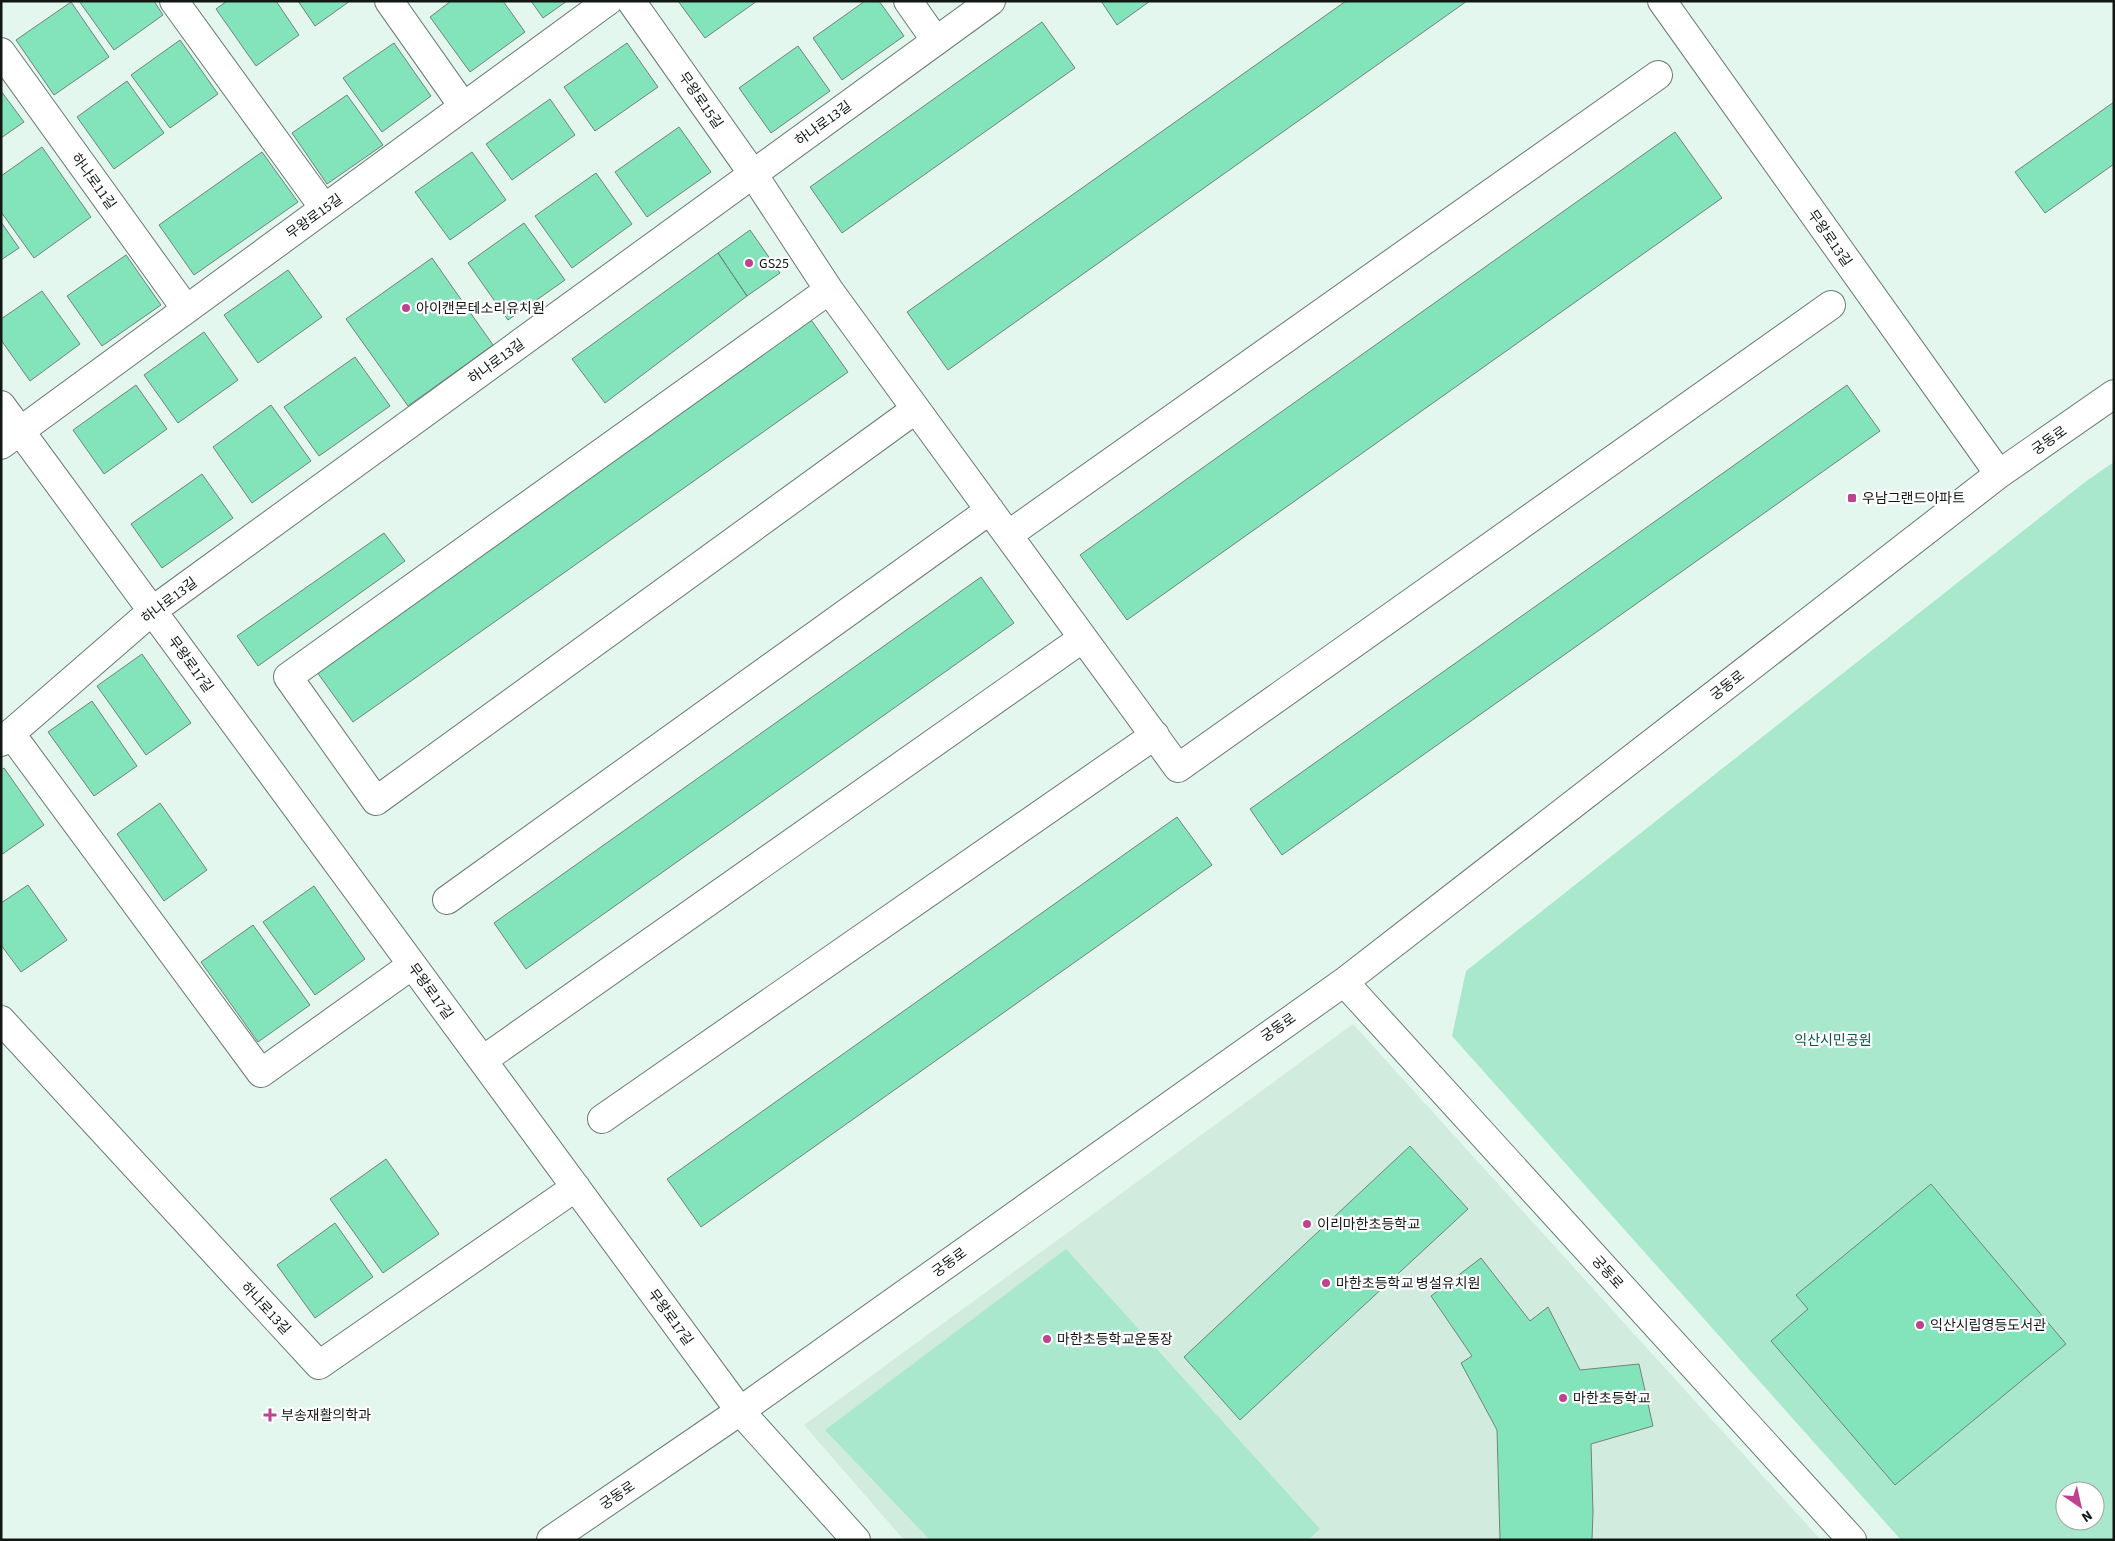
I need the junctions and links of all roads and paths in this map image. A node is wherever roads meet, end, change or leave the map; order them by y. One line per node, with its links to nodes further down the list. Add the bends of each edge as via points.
1 (174, 1): 13 (street)
2 (389, 1): 11 (street)
3 (608, 1): 11 (street, 무왕로15길)
4 (631, 1): 12 (street, 무왕로15길)
5 (908, 1): 8 (street)
6 (991, 1): 8 (street, 하나로13길)
7 (1662, 1): 21 (street, 무왕로13길)
8 (936, 41): 12 (street, 하나로13길)
9 (1, 52): 16 (street, 하나로11길)
10 (1658, 75): 23 (street)
11 (463, 106): 13 (street, 무왕로15길)
12 (753, 174): 14 (street, 무왕로15길); 24 (street, 하나로13길)
13 (324, 208): 16 (street, 무왕로15길)
14 (829, 290): 19 (street, 무왕로15길); 19 (street, via 288,677 376,801)
15 (1831, 305): 26 (street, 무왕로15길, via 1178,768)
16 (186, 309): 20 (street, 무왕로15길)
17 (2114, 394): 21 (street, 궁동로)
18 (1, 405): 20 (street, 무왕로17길)
19 (916, 409): 22 (street, 무왕로15길)
20 (11, 438): 24 (street, 무왕로17길)
21 (1999, 474): 30 (street, 궁동로)
22 (990, 510): 23 (street, 무왕로15길); 28 (street)
23 (1008, 536): 25 (street, 무왕로15길)
24 (152, 611): 27 (street, 하나로13길); 29 (street, 무왕로17길)
25 (1083, 638): 26 (street, 무왕로15길); 32 (street)
26 (1154, 736): 33 (street)
27 (6, 738): 29 (street, 하나로13길, via 261,1073)
28 (447, 900)
29 (412, 965): 32 (street, 무왕로17길)
30 (1344, 982): 35 (street, 궁동로); 36 (street, 궁동로)
31 (1, 1020): 34 (street, 하나로13길, via 319,1365)
32 (482, 1060): 34 (street, 무왕로17길)
33 (602, 1120)
34 (576, 1187): 35 (street, 무왕로17길)
35 (740, 1411): 37 (street, 궁동로); 38 (street, 무왕로17길)
36 (1851, 1539)
37 (551, 1540)
38 (856, 1540)

